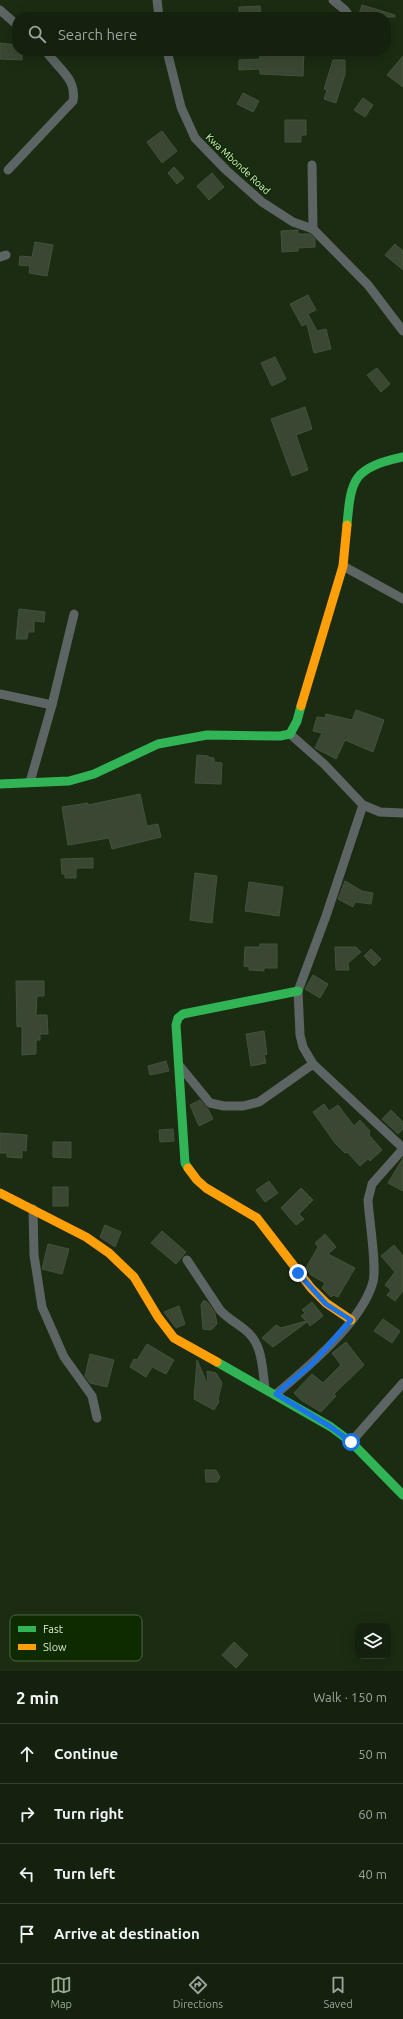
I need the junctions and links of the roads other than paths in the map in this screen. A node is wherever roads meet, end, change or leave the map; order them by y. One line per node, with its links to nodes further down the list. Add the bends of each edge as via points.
1 (157, 0): 4 (street)
2 (333, 0): 5 (street)
3 (0, 10): 6 (street)
4 (158, 12)
5 (346, 12)
6 (12, 21)
7 (50, 56): 10 (street, via 72,81 75,91 73,101)
8 (168, 56): 11 (street, Kwa Mbonde Road, via 181,107 195,138 262,202 293,222)
9 (312, 165): 11 (street)
10 (8, 170)
11 (313, 229): 12 (street, Kwa Mbonde Road, via 368,285)
12 (403, 331)
13 (403, 458): 14 (street, via 377,463 360,474 350,492)
14 (343, 566): 15 (street); 19 (street, via 297,721)
15 (403, 599)
16 (74, 614): 18 (street)
17 (0, 694): 18 (street)
18 (52, 705): 20 (street)
19 (290, 734): 20 (street, via 207,735 158,744 94,774 69,780); 22 (street, via 324,764)
20 (30, 782): 21 (street)
21 (0, 784)
22 (363, 805): 23 (street, via 380,812); 24 (street)
23 (403, 813)
24 (298, 991): 25 (street, via 300,1035 303,1047); 26 (street, via 183,1014 178,1018 176,1025)
25 (313, 1064): 26 (street, via 259,1102 243,1106 210,1103); 27 (street)
26 (179, 1066): 31 (street, via 185,1163 189,1173 198,1182 257,1218 311,1288 326,1304)
27 (403, 1148): 31 (street, via 369,1191 373,1282)
28 (0, 1194): 29 (street)
29 (33, 1209): 33 (street, via 86,1237 128,1270 174,1338); 35 (street, via 34,1255 42,1307 64,1357 92,1396)
30 (187, 1260): 33 (street, via 220,1310 245,1330 259,1348)
31 (351, 1320): 34 (street, via 312,1364)
32 (403, 1383): 36 (street)
33 (265, 1388): 34 (street)
34 (276, 1394): 36 (street)
35 (97, 1418)
36 (351, 1442): 37 (street)
37 (403, 1495)

